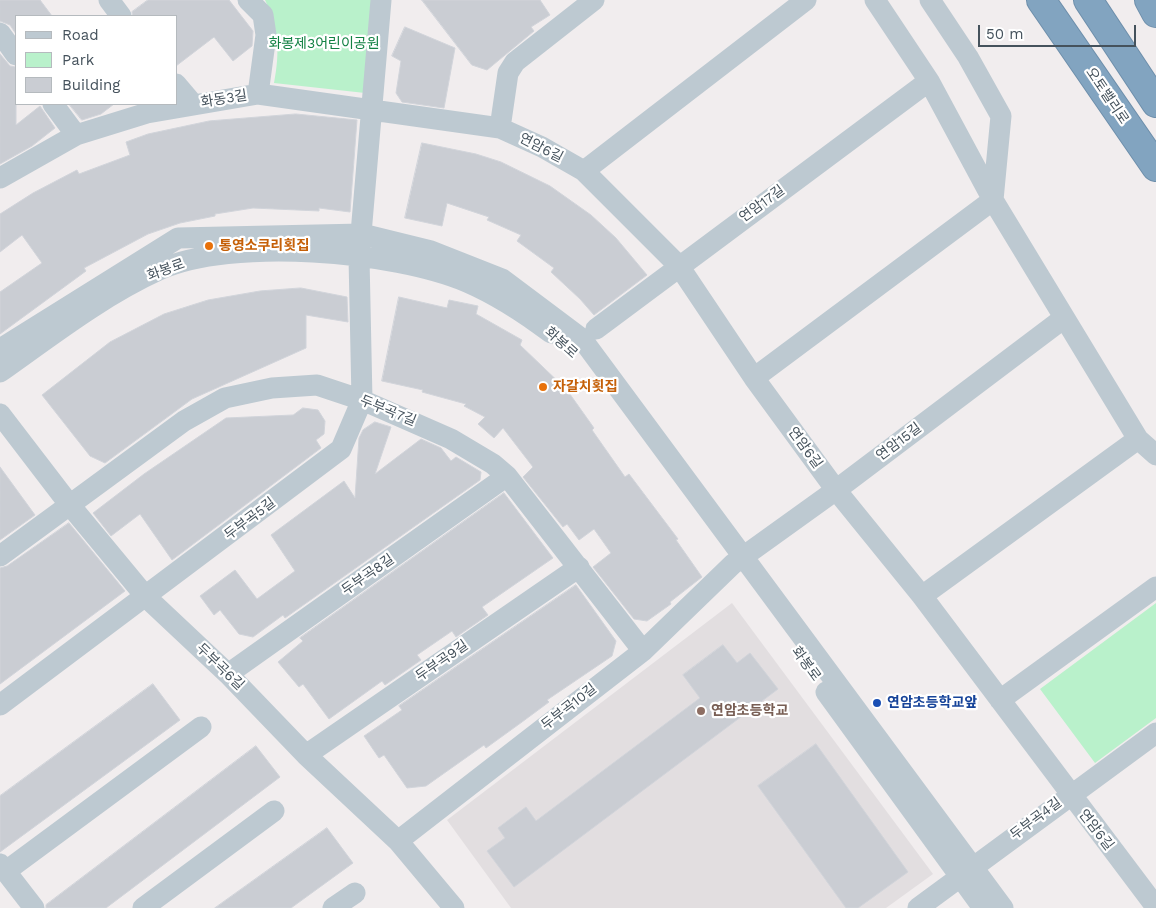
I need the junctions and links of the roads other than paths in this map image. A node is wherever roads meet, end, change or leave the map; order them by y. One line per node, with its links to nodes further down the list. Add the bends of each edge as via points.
1 (109, 0): 12 (street)
2 (248, 0): 17 (street, via 263,15 266,35)
3 (381, 0): 21 (street, 두부곡5길)
4 (594, 0): 22 (street, via 515,62 508,73)
5 (806, 0): 25 (street)
6 (876, 0): 15 (street)
7 (930, 0): 27 (street, via 968,57 1001,116)
8 (1042, 0): 24 (highway, 오토밸리로)
9 (1088, 0): 18 (highway)
10 (1149, 0): 11 (highway)
11 (1156, 13)
12 (120, 15)
13 (0, 34): 14 (street)
14 (15, 54)
15 (930, 81): 27 (street); 30 (street, 연암17길)
16 (178, 86): 19 (street)
17 (258, 94): 19 (street, 화동3길); 21 (street, 화동3길)
18 (1156, 103)
19 (193, 104): 23 (street, 화동3길, via 147,112)
20 (53, 105): 23 (street)
21 (374, 110): 22 (street, 연암6길); 28 (street, 두부곡5길)
22 (500, 128): 25 (street, 연암6길)
23 (76, 135): 26 (street, 화동3길)
24 (1156, 167)
25 (584, 171): 30 (street, 연암6길)
26 (0, 178)
27 (993, 200): 31 (street); 35 (street)
28 (362, 234): 29 (street, 두부곡5길); 33 (street, via 178,238); 44 (street, via 430,251 502,279 582,339)
29 (359, 257): 34 (street, 화봉로, via 247,250 160,269 94,307); 36 (street, 두부곡5길); 44 (street, 화봉로, via 405,263 466,282 491,294 572,348)
30 (679, 266): 32 (street, 연암17길); 35 (street, 연암6길)
31 (1064, 318): 38 (street); 41 (street, 연암15길)
32 (596, 329)
33 (0, 349)
34 (0, 372)
35 (754, 378): 41 (street, 연암6길)
36 (362, 400): 40 (street, 두부곡7길, via 450,439); 42 (street, 두부곡7길, via 317,385 272,388 225,398 184,421); 48 (street, 두부곡5길, via 341,449)
37 (0, 414): 42 (street, 두부곡6길)
38 (1138, 439): 39 (street); 47 (street)
39 (1156, 455)
40 (508, 476): 45 (street, 두부곡7길); 50 (street, 두부곡8길)
41 (836, 490): 44 (street, 연암15길); 47 (street, 연암6길)
42 (69, 504): 43 (street, 두부곡7길); 48 (street, 두부곡6길)
43 (0, 556)
44 (739, 560): 49 (street, 두부곡10길); 60 (street)
45 (579, 567): 49 (street, 두부곡7길); 55 (street, 두부곡9길)
46 (1156, 587): 51 (street)
47 (922, 596): 51 (street, 연암6길)
48 (146, 597): 50 (street, 두부곡6길); 52 (street, 두부곡5길)
49 (642, 650): 58 (street, 두부곡10길)
50 (228, 674): 55 (street, 두부곡6길)
51 (1000, 700): 56 (street, 연암6길)
52 (0, 705)
53 (201, 727): 59 (street)
54 (1156, 733): 56 (street, 두부곡4길)
55 (306, 755): 58 (street, 두부곡6길)
56 (1069, 794): 60 (street, 두부곡4길); 62 (street, 연암6길)
57 (274, 811): 64 (street)
58 (398, 841): 66 (street, 두부곡6길)
59 (3, 868): 63 (street)
60 (966, 871): 67 (street, 두부곡4길); 68 (street); 69 (street)
61 (354, 893): 65 (street)
62 (1156, 907)
63 (34, 908)
64 (143, 908)
65 (334, 908)
66 (454, 908)
67 (918, 908)
68 (983, 908)
69 (1003, 908)

